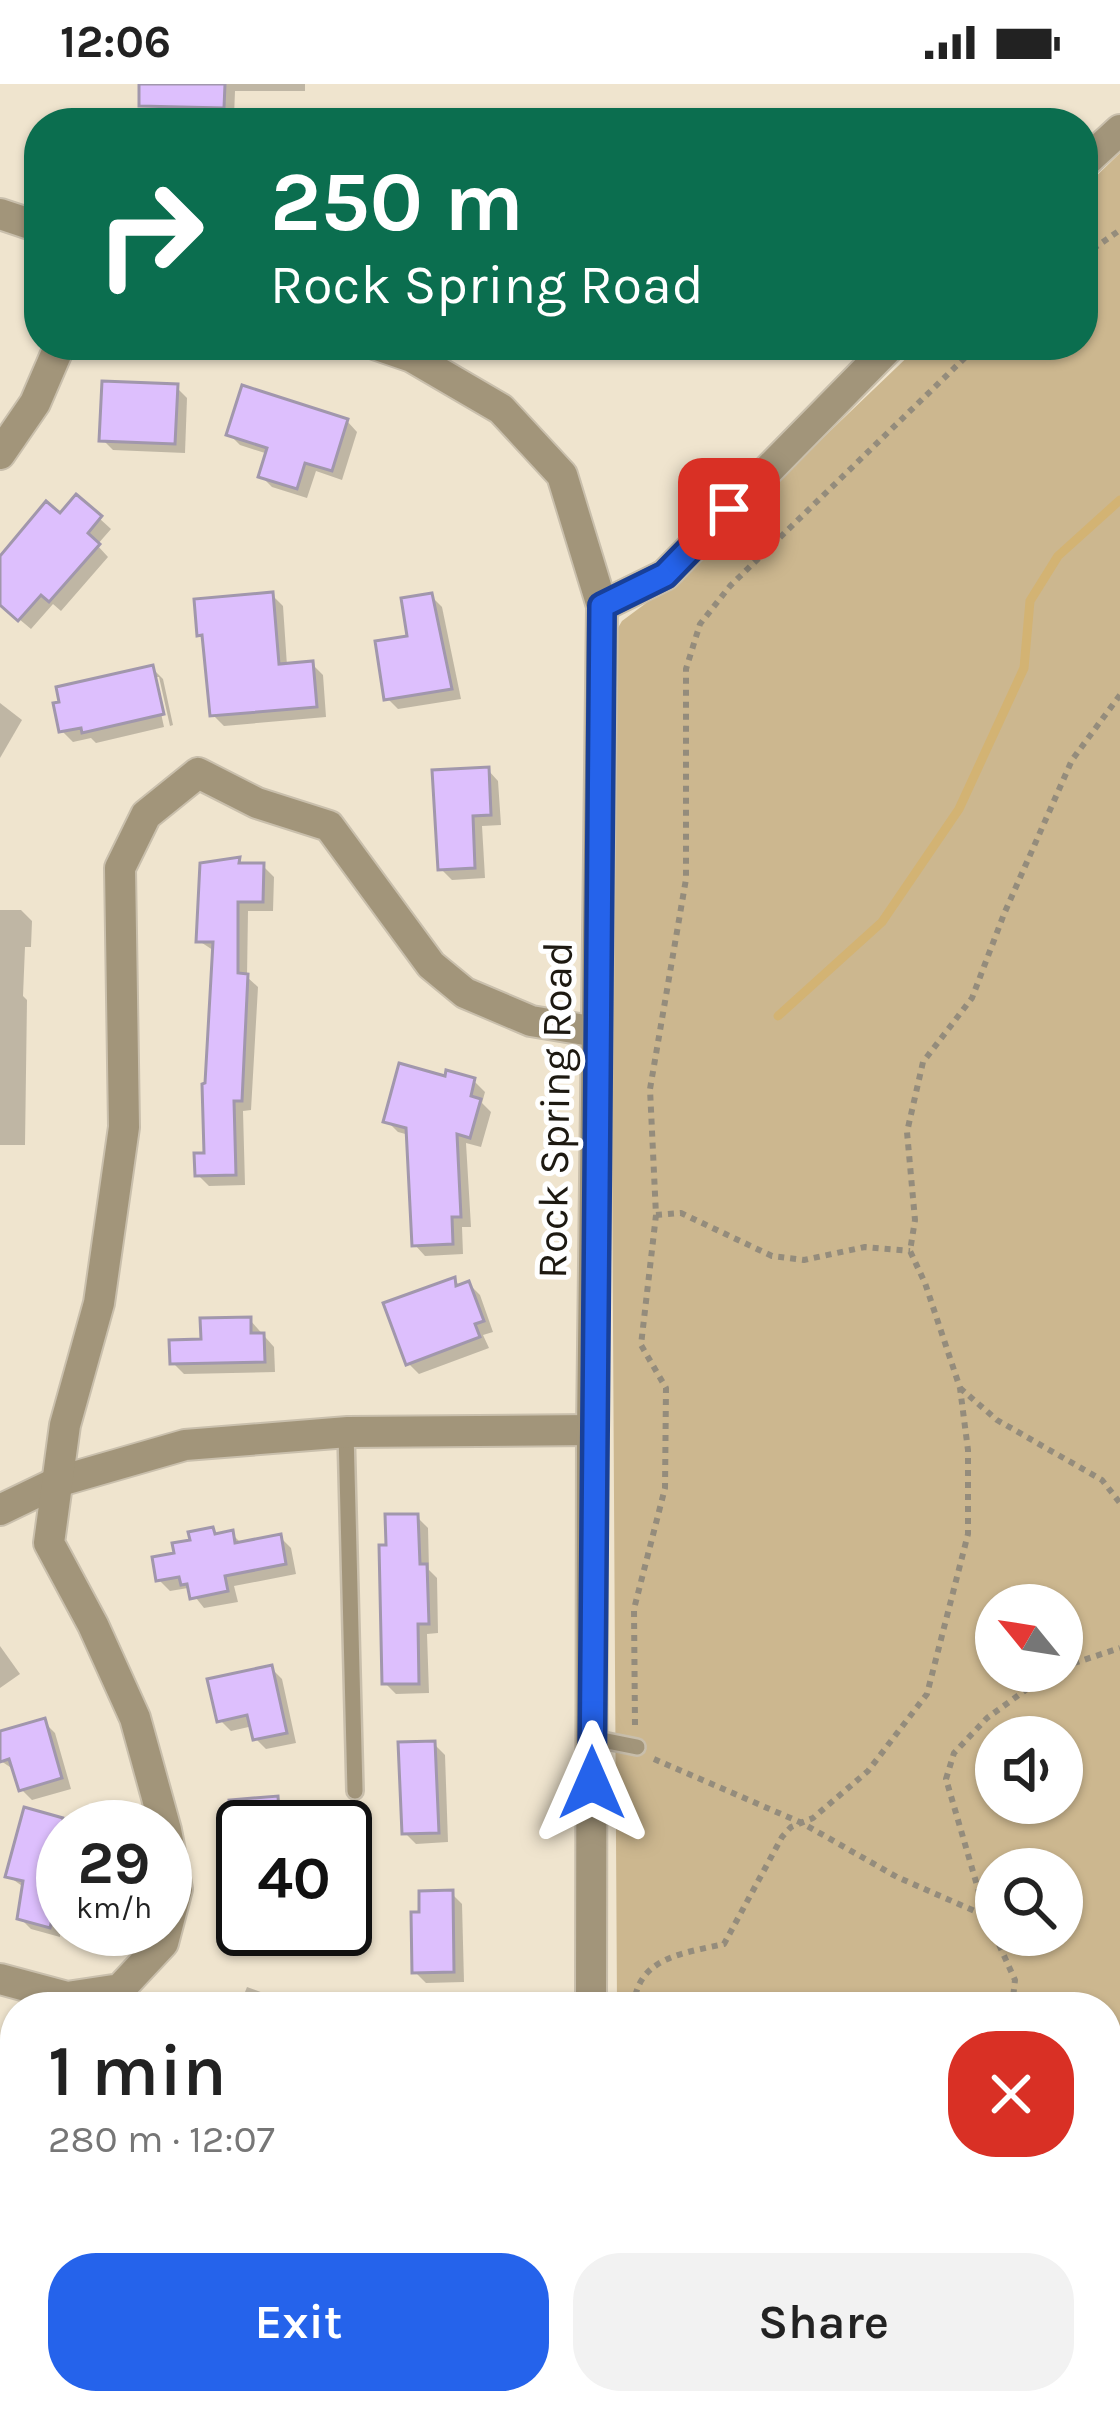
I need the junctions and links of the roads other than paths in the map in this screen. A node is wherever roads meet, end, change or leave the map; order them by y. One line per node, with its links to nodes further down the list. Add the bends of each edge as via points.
1 (54, 360): 4 (street)
2 (417, 360): 5 (street, Rock Spring Road, via 501,409 562,475)
3 (876, 360): 5 (street, via 665,575)
4 (0, 454)
5 (602, 606): 6 (street, Rock Spring Road)
6 (597, 1032): 7 (street, Rock Spring Road); 9 (street, via 531,1021 465,993 431,965 329,826 198,773 146,815 120,868 124,1126 99,1303 65,1426)
7 (592, 1430): 8 (street); 11 (street, Rock Spring Road)
8 (346, 1432): 9 (street, via 185,1445); 13 (lane)
9 (60, 1481): 10 (street); 16 (street, via 49,1543 135,1718 177,1888 163,1943 120,1989)
10 (0, 1510)
11 (592, 1738): 12 (lane); 17 (street, Rock Spring Road)
12 (637, 1748)
13 (355, 1792)
14 (0, 1979): 15 (street)
15 (48, 1992)
16 (100, 1992)
17 (591, 1992)

